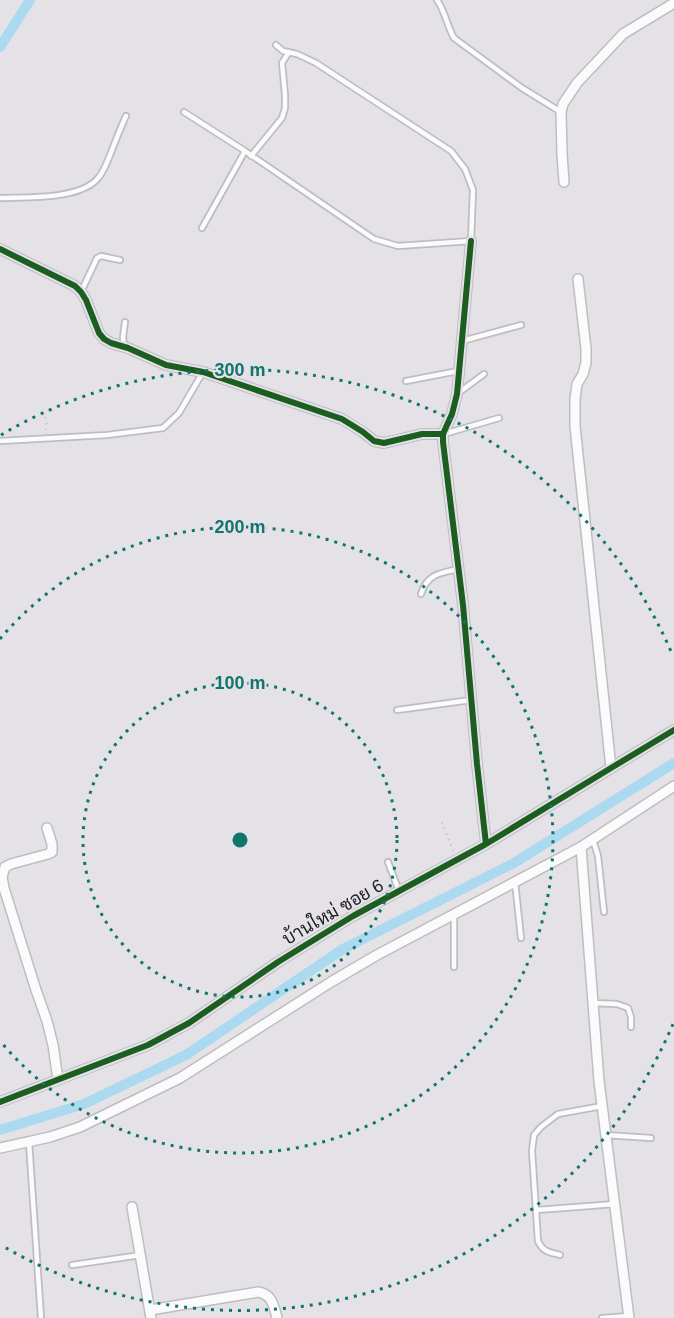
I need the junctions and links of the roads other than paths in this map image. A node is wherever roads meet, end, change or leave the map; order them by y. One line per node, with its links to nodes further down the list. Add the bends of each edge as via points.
1 (437, 0): 6 (lane, via 454,38)
2 (674, 3): 6 (street, via 623,34 577,83)
3 (276, 45): 4 (lane)
4 (289, 52): 9 (lane, via 282,63 282,118); 13 (lane, via 316,63 451,151 465,169 473,190)
5 (184, 112): 8 (lane)
6 (561, 112): 10 (street)
7 (126, 116): 11 (lane, via 105,168 88,186 66,194)
8 (245, 152): 9 (lane); 12 (lane)
9 (251, 156): 13 (lane, via 374,239 398,246)
10 (564, 182)
11 (0, 198)
12 (202, 228)
13 (471, 241): 20 (street)
14 (0, 249): 17 (street)
15 (120, 260): 17 (lane, via 97,258)
16 (578, 279): 35 (street, via 586,363 575,399 575,426)
17 (81, 292): 21 (street, via 99,333)
18 (125, 322): 21 (lane)
19 (521, 326): 20 (lane)
20 (462, 341): 22 (street)
21 (124, 347): 23 (street, via 166,365)
22 (458, 371): 25 (lane); 26 (street)
23 (203, 372): 28 (street, via 342,419 374,441); 29 (lane, via 179,413 163,428)
24 (484, 374): 26 (lane)
25 (406, 381)
26 (457, 394): 28 (street)
27 (499, 418): 28 (lane)
28 (444, 434): 30 (street)
29 (0, 441)
30 (459, 569): 31 (lane, via 439,573 424,585); 32 (street)
31 (421, 594)
32 (471, 700): 33 (lane); 39 (street)
33 (397, 710)
34 (674, 730): 35 (street, บ้านใหม่ ซอย 6)
35 (611, 768): 39 (street, บ้านใหม่ ซอย 6)
36 (674, 786): 38 (street)
37 (47, 828): 50 (street, via 52,852 5,867 2,877 47,1021)
38 (593, 840): 40 (street); 44 (lane)
39 (486, 844): 43 (street, บ้านใหม่ ซอย 6)
40 (581, 848): 42 (street); 48 (street)
41 (388, 861): 43 (lane)
42 (515, 882): 45 (street); 46 (lane)
43 (399, 891): 50 (street, บ้านใหม่ ซอย 6, via 297,950 189,1023 148,1045)
44 (604, 912)
45 (454, 915): 47 (lane); 55 (street, via 331,982 180,1078 80,1127)
46 (521, 938)
47 (454, 967)
48 (592, 1003): 49 (lane, via 628,1008); 52 (street)
49 (631, 1028)
50 (58, 1080): 51 (street, บ้านใหม่ ซอย 6)
51 (0, 1102)
52 (602, 1106): 53 (street); 59 (lane, via 558,1114 534,1136)
53 (606, 1135): 54 (lane); 57 (street)
54 (651, 1138)
55 (29, 1142): 56 (street); 65 (lane)
56 (0, 1148)
57 (615, 1204): 59 (lane); 64 (street)
58 (132, 1207): 60 (street)
59 (537, 1210): 61 (lane, via 542,1249)
60 (141, 1255): 62 (lane); 63 (street)
61 (560, 1255)
62 (72, 1265)
63 (151, 1314): 66 (street, via 258,1292 273,1301)
64 (629, 1317): 67 (lane)
65 (41, 1318)
66 (277, 1318)
67 (602, 1318)

